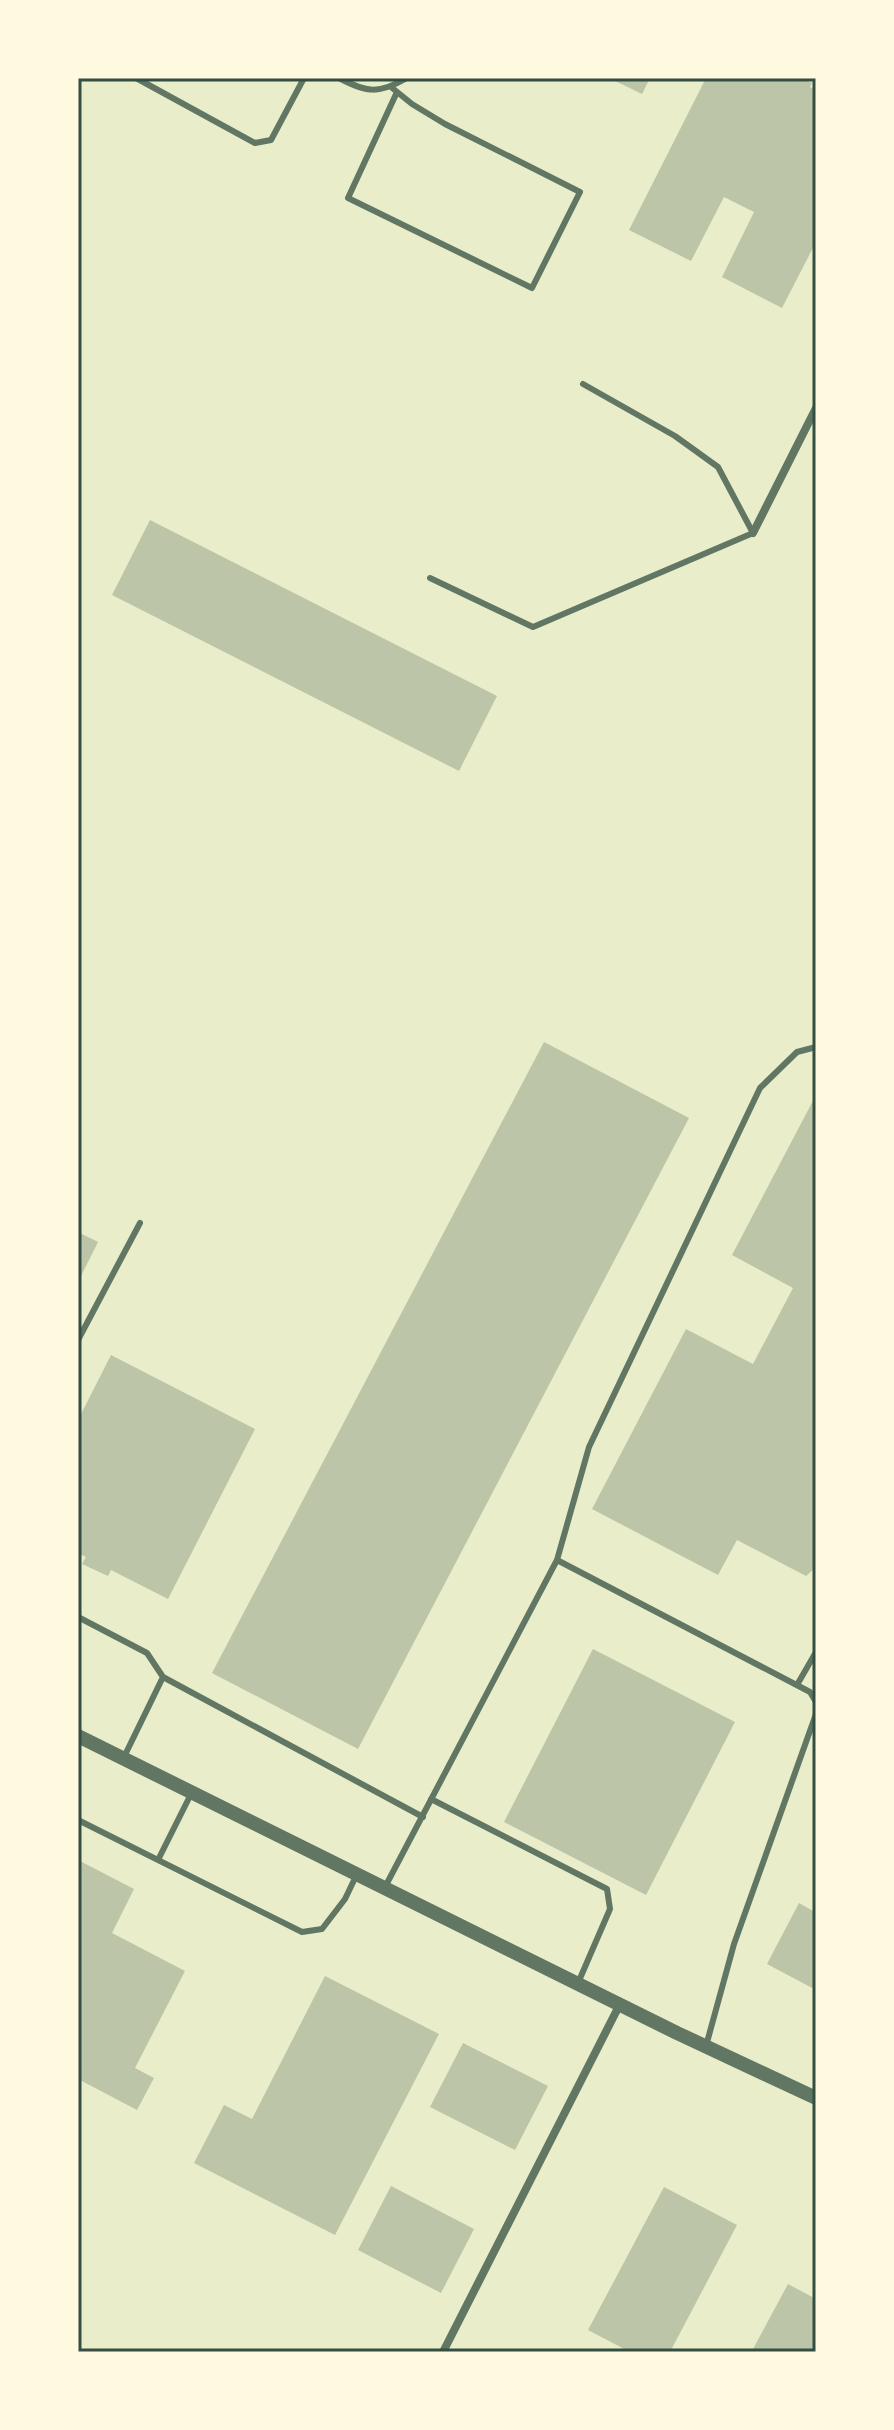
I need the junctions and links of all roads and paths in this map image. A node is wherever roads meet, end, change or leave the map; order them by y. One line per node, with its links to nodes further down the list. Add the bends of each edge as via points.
1 (136, 78): 2 (lane, via 255,143 271,140)
2 (304, 78)
3 (339, 78): 5 (lane, via 373,92)
4 (407, 78): 5 (lane)
5 (394, 90): 5 (lane, via 445,124 580,192 532,288 348,198)
6 (583, 384): 8 (lane, via 718,467)
7 (816, 408): 8 (street)
8 (753, 533): 9 (lane, via 533,627)
9 (430, 578)
10 (816, 1047): 13 (lane, via 797,1052 760,1088 589,1447)
11 (140, 1223): 12 (lane)
12 (78, 1340)
13 (557, 1560): 17 (lane); 23 (lane)
14 (78, 1617): 16 (lane, via 147,1653)
15 (816, 1652): 17 (lane)
16 (163, 1677): 21 (lane); 24 (lane)
17 (797, 1685): 18 (lane)
18 (816, 1702)
19 (816, 1714): 31 (lane, via 734,1944)
20 (78, 1736): 21 (street)
21 (124, 1758): 22 (street)
22 (192, 1792): 26 (lane); 27 (street)
23 (431, 1799): 24 (lane); 29 (lane, via 607,1889 610,1909)
24 (423, 1817): 28 (lane)
25 (78, 1820): 26 (lane)
26 (159, 1858): 27 (lane, via 302,1932 322,1929)
27 (357, 1874): 28 (street)
28 (385, 1887): 29 (street)
29 (578, 1983): 30 (street)
30 (620, 2004): 31 (street); 33 (street)
31 (706, 2046): 32 (street)
32 (816, 2098)
33 (443, 2352)

